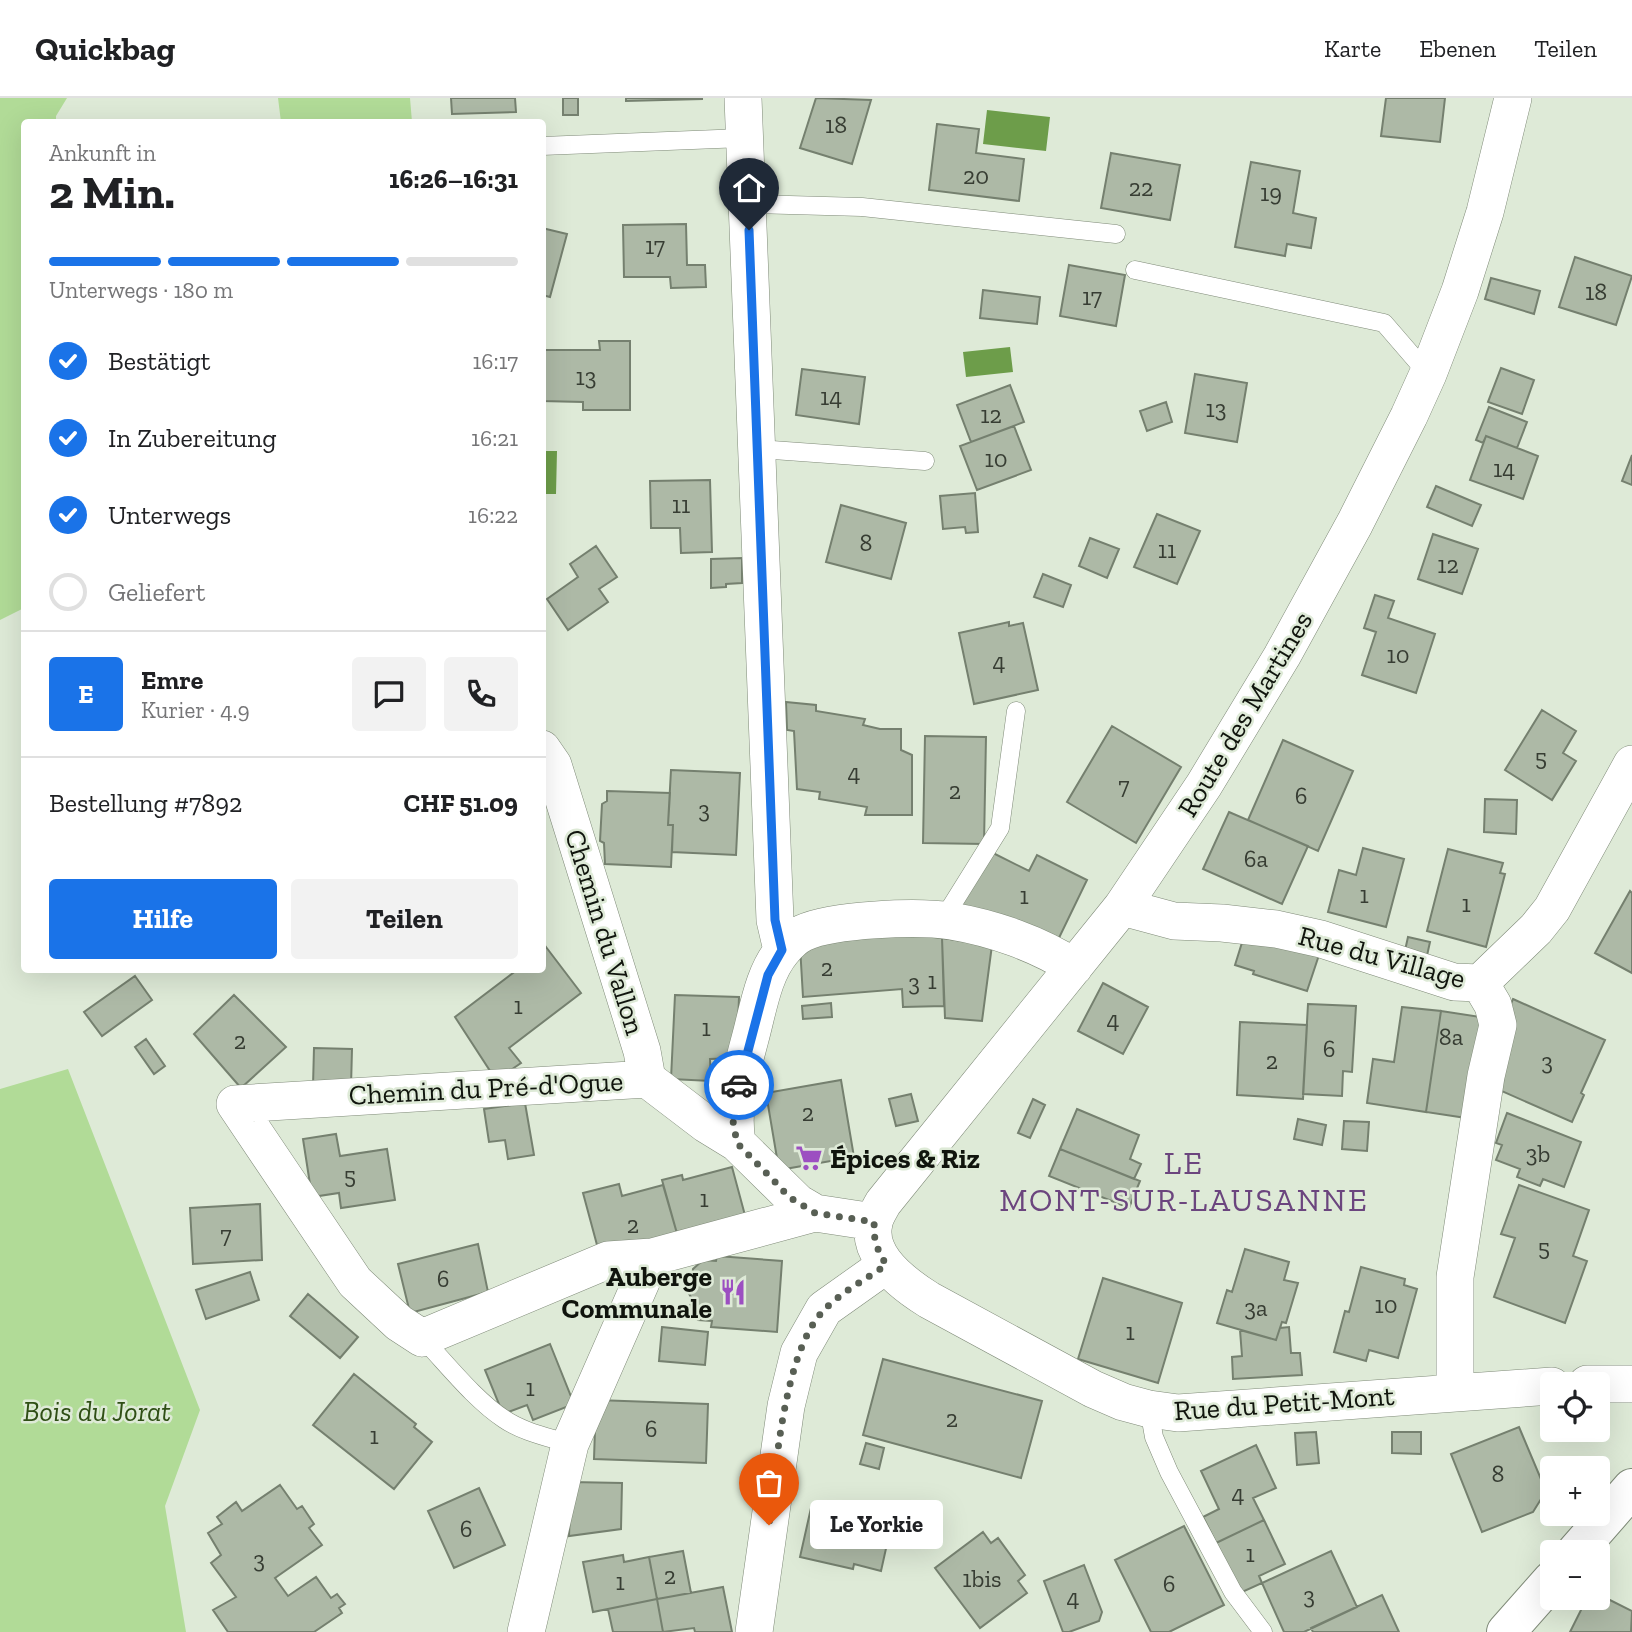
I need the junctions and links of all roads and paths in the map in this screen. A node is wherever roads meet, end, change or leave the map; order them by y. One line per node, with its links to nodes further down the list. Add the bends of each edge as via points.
1 (743, 98): 3 (street)
2 (1513, 98): 8 (street, Route des Martines, via 1481,225)
3 (743, 138): 4 (lane); 5 (street)
4 (546, 146)
5 (748, 204): 6 (lane, via 862,207); 9 (street)
6 (1116, 234)
7 (1135, 270): 8 (lane, via 1384,323)
8 (1428, 374): 14 (street, Route des Martines, via 1355,523 1282,656 1204,785)
9 (758, 449): 10 (lane); 16 (street, via 775,920)
10 (925, 461)
11 (1016, 711): 15 (lane, via 1000,828)
12 (546, 755): 19 (street, Chemin du Vallon, via 553,765)
13 (1632, 764): 18 (street, via 1552,909)
14 (1122, 907): 17 (street, Route des Martines); 18 (street, Rue du Village, via 1174,921 1276,929 1454,982)
15 (942, 920): 16 (street, via 857,922 822,928 802,934); 17 (street, via 1020,940)
16 (782, 950): 20 (street, via 768,975 744,1061 733,1121)
17 (1074, 967): 22 (street, Route des Martines, via 883,1203)
18 (1480, 983): 29 (street, Rue du Village, via 1498,1024 1455,1277)
19 (647, 1079): 20 (street, Chemin du Pré-d'Ogue); 25 (street, Chemin du Pré-d'Ogue, via 234,1104 355,1282 398,1323)
20 (737, 1143): 21 (street, Chemin du Pré-d'Ogue, via 789,1197)
21 (815, 1213): 22 (street); 23 (street)
22 (874, 1222): 24 (street, via 875,1243)
23 (652, 1257): 25 (street, via 608,1260); 31 (street)
24 (886, 1265): 30 (street, Rue du Petit-Mont, via 911,1288 957,1316 1093,1389); 36 (street, via 824,1309 799,1353 786,1406)
25 (422, 1338): 31 (lane, via 505,1419)
26 (1610, 1384): 27 (street)
27 (1632, 1384)
28 (1540, 1387): 29 (street, Rue du Petit-Mont)
29 (1455, 1392): 30 (street, Rue du Petit-Mont, via 1178,1413)
30 (1149, 1409): 37 (lane, via 1154,1437 1169,1472 1233,1592)
31 (570, 1444): 35 (street)
32 (1632, 1488): 33 (main road)
33 (1586, 1540)
34 (1540, 1594): 38 (main road)
35 (526, 1632)
36 (754, 1632)
37 (1263, 1632)
38 (1506, 1632)

